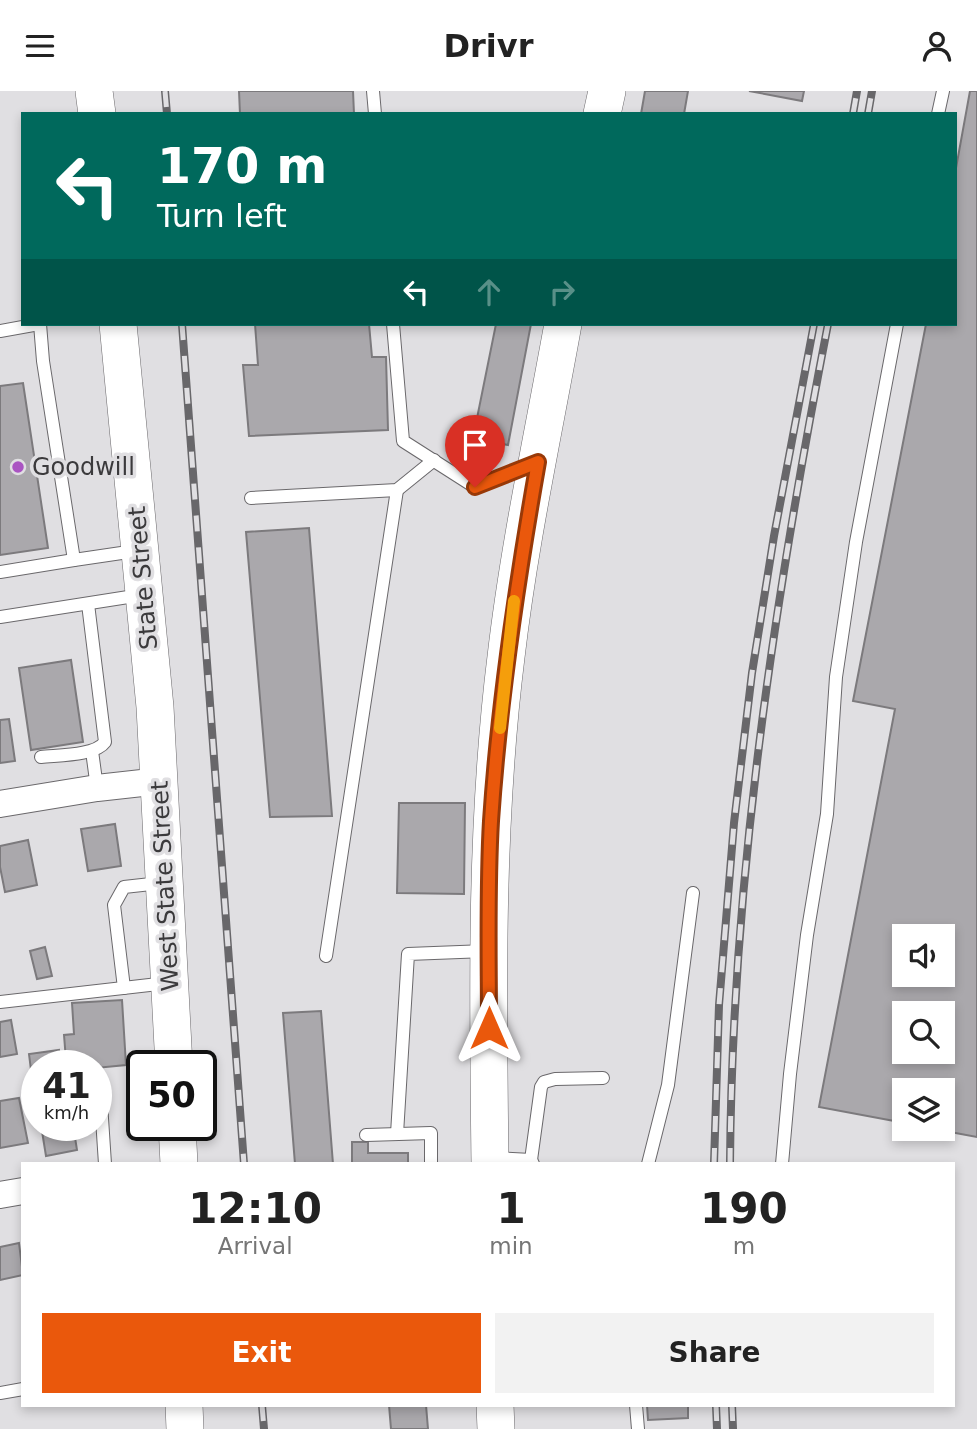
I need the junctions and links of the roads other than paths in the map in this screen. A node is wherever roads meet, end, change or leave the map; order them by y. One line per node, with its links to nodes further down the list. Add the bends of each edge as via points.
1 (94, 91): 5 (main road)
2 (373, 91): 6 (lane)
3 (607, 91): 7 (main road)
4 (943, 91): 8 (lane)
5 (97, 112)
6 (375, 112)
7 (602, 112)
8 (938, 112)
9 (28, 326): 15 (lane)
10 (39, 326): 21 (lane)
11 (118, 326): 20 (main road, State Street)
12 (393, 326): 16 (lane, via 404,441)
13 (563, 326): 17 (main road)
14 (897, 326): 51 (lane, via 836,677 827,814 807,935)
15 (0, 331)
16 (434, 460): 17 (lane, via 475,487); 18 (lane)
17 (538, 462): 34 (main road, via 506,658 491,822)
18 (397, 490): 19 (lane); 35 (lane)
19 (251, 498)
20 (140, 550): 21 (lane); 23 (main road, State Street)
21 (74, 560): 22 (lane)
22 (0, 572)
23 (145, 595): 24 (lane); 26 (main road, State Street)
24 (88, 604): 25 (lane); 27 (lane, via 105,742)
25 (0, 617)
26 (155, 707): 29 (main road, West State Street)
27 (92, 751): 28 (lane); 30 (lane)
28 (41, 757)
29 (160, 781): 30 (street); 32 (main road, West State Street)
30 (97, 788): 31 (street)
31 (0, 804)
32 (165, 882): 36 (main road, West State Street); 37 (lane, via 124,887 114,905)
33 (693, 894): 50 (lane, via 668,1085)
34 (489, 951): 41 (lane, via 408,954); 45 (main road)
35 (326, 956)
36 (171, 982): 37 (lane); 39 (main road, West State Street)
37 (124, 988): 38 (lane)
38 (0, 1002)
39 (173, 1050)
40 (603, 1078): 49 (lane, via 544,1082)
41 (397, 1134): 42 (lane); 48 (lane, via 431,1133)
42 (366, 1135)
43 (103, 1141): 46 (lane)
44 (178, 1141): 47 (main road)
45 (490, 1161): 49 (lane)
46 (105, 1162)
47 (179, 1162)
48 (431, 1162)
49 (532, 1162)
50 (649, 1162)
51 (782, 1162)
52 (21, 1191): 53 (street)
53 (0, 1195)
54 (21, 1389): 55 (lane)
55 (0, 1393)
56 (184, 1407): 59 (main road)
57 (495, 1407): 60 (main road)
58 (636, 1407): 61 (lane)
59 (185, 1429)
60 (496, 1429)
61 (638, 1429)

